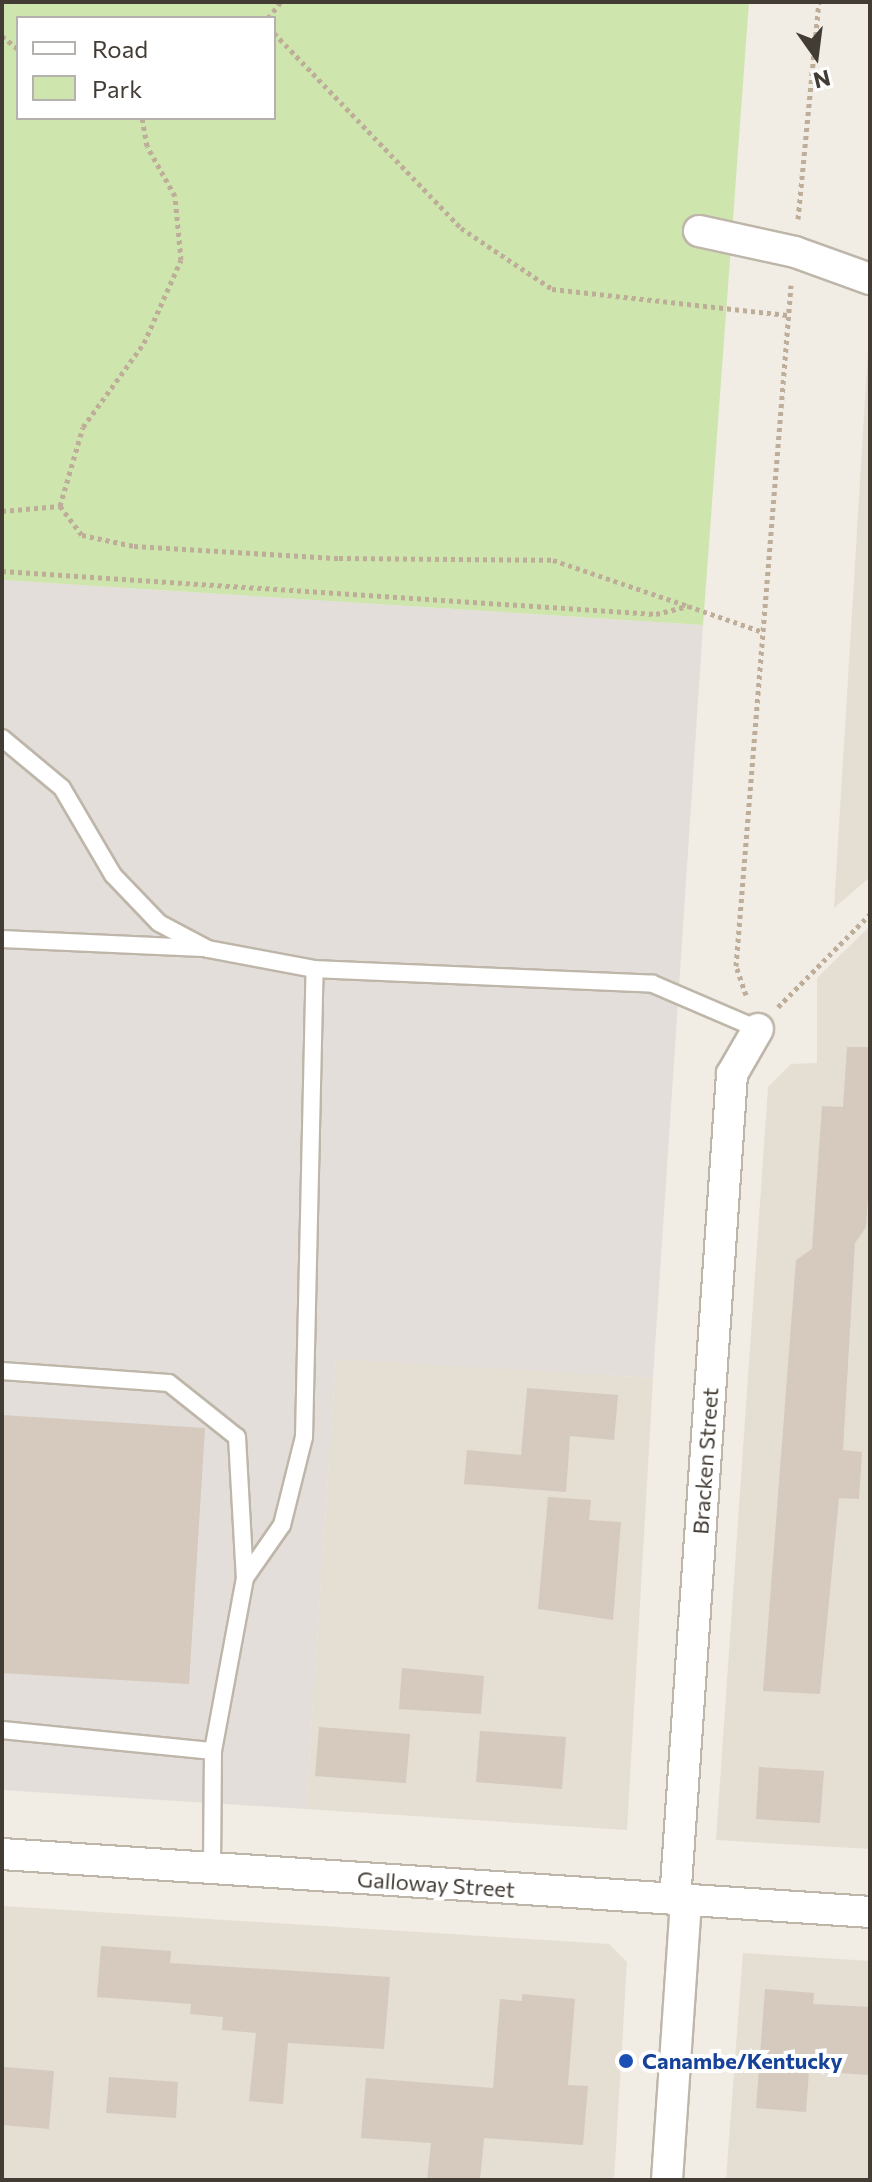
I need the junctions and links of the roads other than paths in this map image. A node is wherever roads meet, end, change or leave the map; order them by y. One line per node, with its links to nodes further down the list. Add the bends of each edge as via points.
1 (699, 231): 2 (street, via 795,252)
2 (870, 279)
3 (2, 738): 5 (lane, via 62,788 113,875 159,923)
4 (2, 939): 5 (lane)
5 (208, 949): 6 (lane)
6 (315, 969): 7 (lane, via 653,984); 9 (lane, via 304,1437 282,1525)
7 (758, 1029): 14 (street, Bracken Street, via 732,1074)
8 (2, 1371): 9 (lane, via 169,1383 237,1437)
9 (245, 1578): 11 (lane)
10 (2, 1730): 11 (lane)
11 (213, 1751): 13 (lane)
12 (2, 1854): 13 (street, Galloway Street)
13 (212, 1868): 14 (street, Galloway Street)
14 (680, 1900): 15 (street, Galloway Street); 16 (street, Bracken Street)
15 (870, 1912)
16 (667, 2180)

